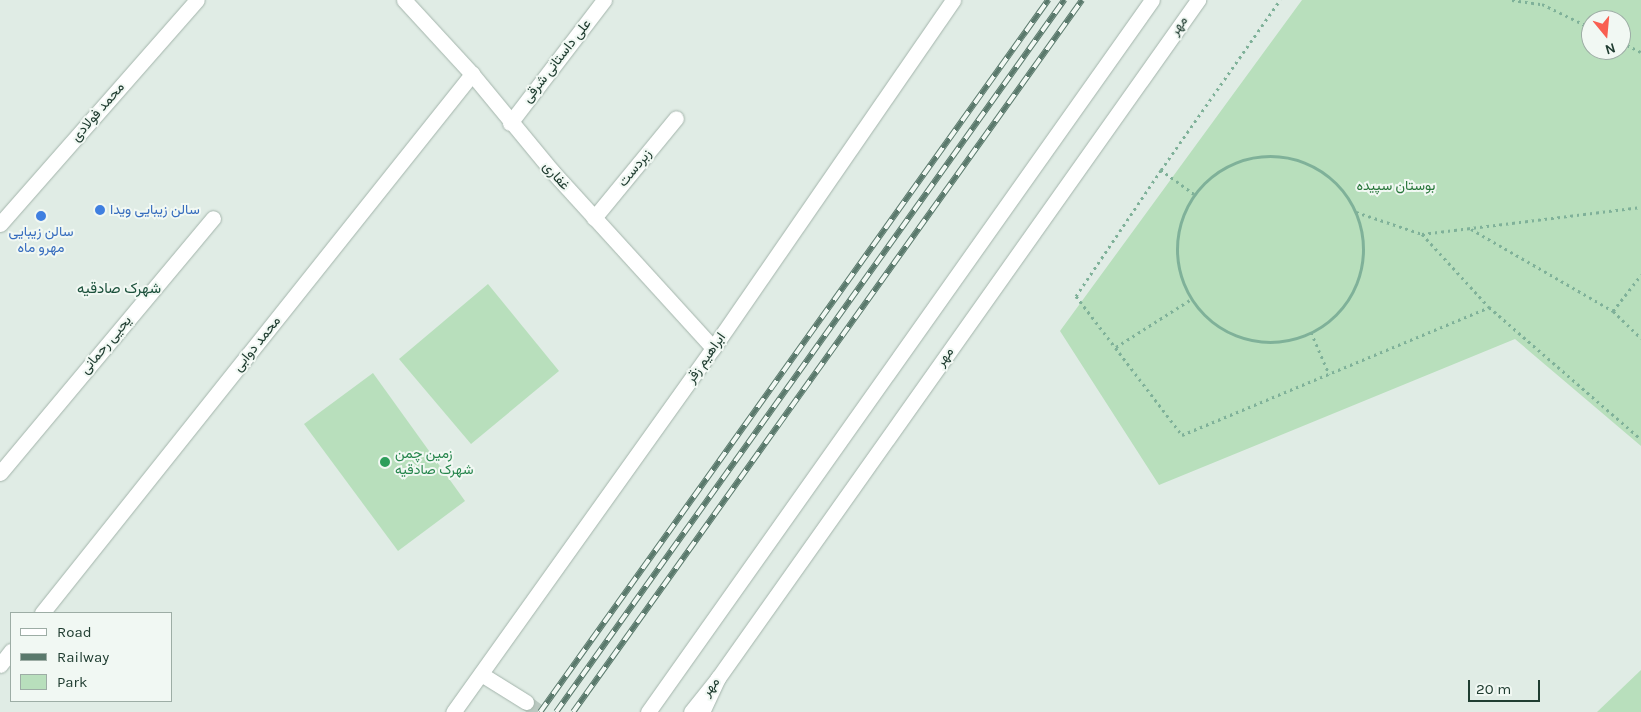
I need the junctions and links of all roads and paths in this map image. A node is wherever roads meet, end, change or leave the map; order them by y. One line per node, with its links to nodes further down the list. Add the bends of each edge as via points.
1 (197, 0): 19 (street, محمد فولادی)
2 (404, 0): 10 (street, غفاری)
3 (604, 0): 12 (street, علی داستانی شرقی)
4 (953, 0): 29 (street, ابراهیم زقر)
5 (1152, 0): 40 (street)
6 (1198, 0): 37 (street, مهر)
7 (1280, 0): 13 (path)
8 (1512, 0): 9 (path, via 1542,4)
9 (1581, 23)
10 (472, 74): 12 (street, غفاری); 33 (street, محمد دوابی)
11 (676, 118): 18 (street, زبردست)
12 (510, 123): 18 (street, غفاری)
13 (1161, 170): 14 (path); 28 (path, via 1076,296)
14 (1194, 194): 16 (path, via 1218,171 1248,158 1280,156 1312,166 1338,185); 23 (path, via 1181,218 1176,246 1179,274)
15 (1641, 207): 20 (path)
16 (1356, 212): 21 (path); 26 (path, via 1364,242 1361,272 1348,301 1327,324)
17 (213, 218): 32 (street, یحیی رحمانی)
18 (594, 218): 29 (street, غفاری)
19 (0, 224)
20 (1471, 228): 21 (path); 25 (path)
21 (1422, 234): 24 (path)
22 (1641, 275): 25 (path)
23 (1190, 300): 26 (path, via 1211,323 1238,338 1269,343 1300,338); 28 (path)
24 (1489, 307): 30 (path); 31 (path)
25 (1613, 311): 27 (path)
26 (1311, 332): 30 (path)
27 (1641, 338)
28 (1116, 346): 30 (path, via 1182,435)
29 (713, 348): 36 (street, ابراهیم زقر)
30 (1329, 374)
31 (1641, 439)
32 (0, 473)
33 (43, 612)
34 (10, 652): 35 (street)
35 (0, 665)
36 (481, 674): 38 (street); 39 (street, ابراهیم زقر)
37 (718, 678): 41 (street, مهر); 42 (street)
38 (526, 702)
39 (454, 712)
40 (648, 712)
41 (691, 712)
42 (702, 712)

